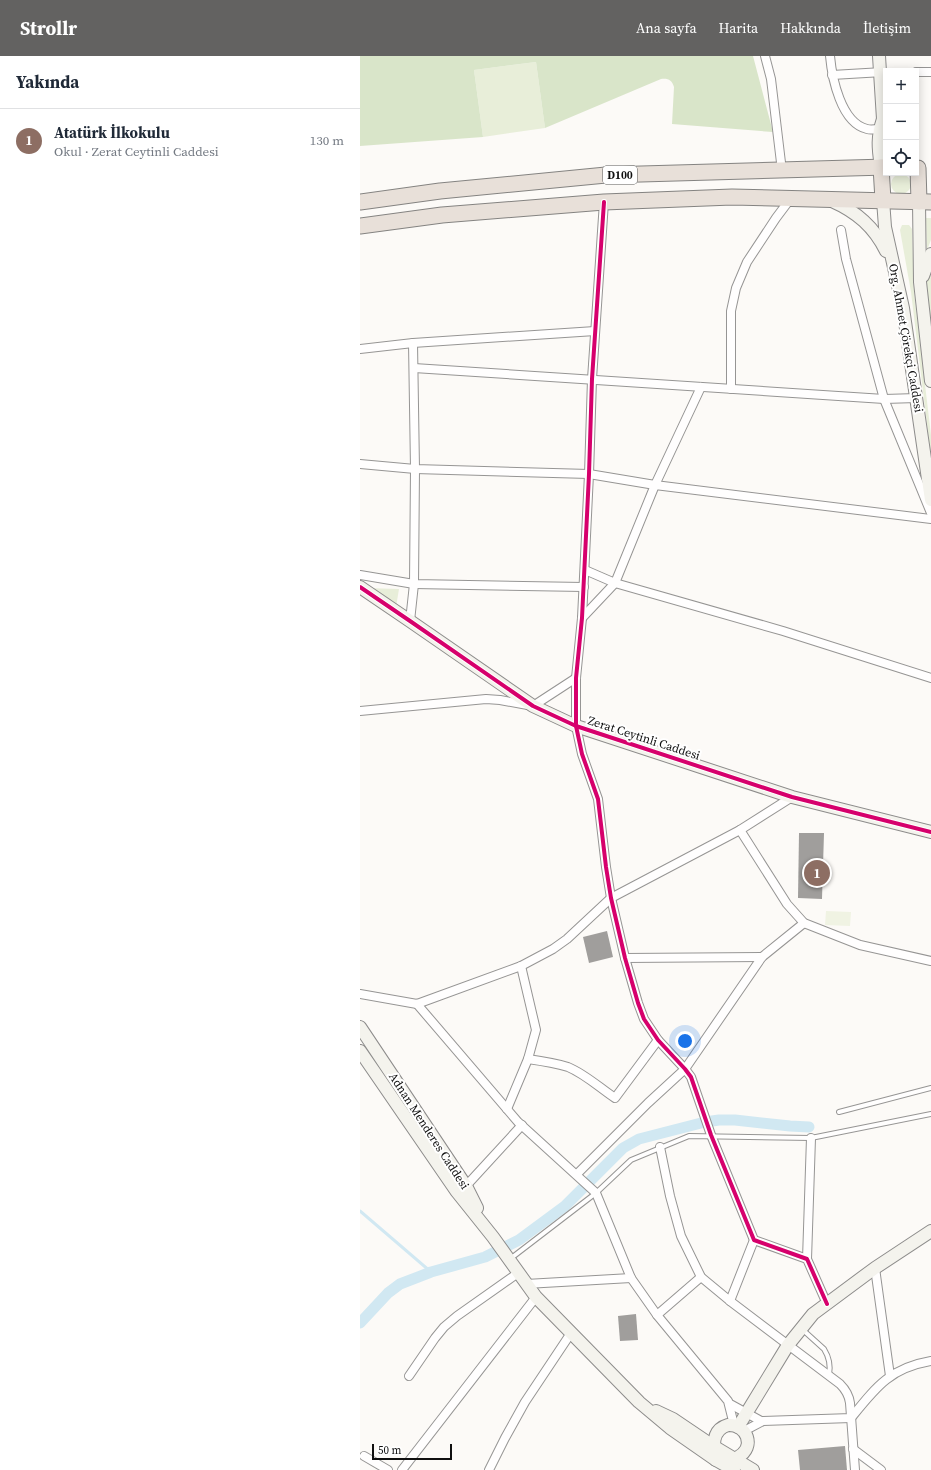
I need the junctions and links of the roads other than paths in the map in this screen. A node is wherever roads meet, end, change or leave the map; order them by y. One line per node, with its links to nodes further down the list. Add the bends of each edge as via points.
1 (766, 56): 12 (street)
2 (830, 56): 7 (street)
3 (879, 56): 4 (main road)
4 (883, 72): 7 (street)
5 (919, 72): 6 (street)
6 (931, 72)
7 (832, 75): 8 (street, via 843,107 853,121 866,129)
8 (883, 124): 9 (main road, via 878,142)
9 (883, 163)
10 (883, 167): 12 (highway, D100)
11 (920, 167): 19 (highway)
12 (782, 171): 17 (highway, D100, via 606,175 440,191)
13 (884, 176): 16 (highway)
14 (791, 198): 15 (highway, D100); 18 (highway, D100, via 732,197); 32 (street, via 747,262 736,288 731,311)
15 (829, 199): 16 (highway, D100); 23 (main road, via 852,211 873,230 885,249)
16 (883, 200): 19 (highway, D100); 23 (main road, Org. Ahmet Çörekçi Caddesi, via 885,227)
17 (360, 202)
18 (604, 202): 20 (highway, D100, via 442,215); 25 (street)
19 (925, 202): 24 (main road, Org. Ahmet Çörekçi Caddesi)
20 (360, 226)
21 (841, 230): 34 (street, via 846,259)
22 (931, 254): 24 (main road, Org. Ahmet Çörekçi Caddesi)
23 (897, 278): 33 (main road, Org. Ahmet Çörekçi Caddesi)
24 (920, 282): 30 (main road, Org. Ahmet Çörekçi Caddesi)
25 (595, 331): 26 (street); 29 (street)
26 (413, 343): 27 (street); 28 (street)
27 (360, 349)
28 (414, 368): 29 (street); 36 (street)
29 (592, 379): 31 (street); 37 (street)
30 (931, 381)
31 (701, 387): 32 (street); 38 (street)
32 (731, 389): 34 (street)
33 (917, 398): 34 (street); 39 (main road, Org. Ahmet Çörekçi Caddesi)
34 (884, 399): 40 (street)
35 (360, 464): 36 (street)
36 (415, 469): 37 (street); 45 (street)
37 (589, 474): 38 (street); 42 (street)
38 (655, 485): 41 (street); 44 (street)
39 (931, 500)
40 (931, 513)
41 (931, 519)
42 (585, 570): 44 (street); 47 (street)
43 (360, 575): 45 (street)
44 (615, 582): 48 (street); 51 (street)
45 (414, 584): 47 (street); 49 (street)
46 (360, 587): 49 (main road, Zerat Ceytinli Caddesi)
47 (584, 587): 48 (street)
48 (582, 618): 50 (street)
49 (410, 621): 52 (main road, Zerat Ceytinli Caddesi)
50 (576, 678): 52 (street); 54 (street)
51 (931, 678)
52 (533, 706): 53 (street, via 486,699); 54 (main road, Zerat Ceytinli Caddesi)
53 (360, 711)
54 (576, 726): 55 (main road, Zerat Ceytinli Caddesi); 58 (street, via 582,754 598,799)
55 (792, 797): 56 (street); 57 (main road, Zerat Ceytinli Caddesi)
56 (740, 830): 58 (street); 59 (street, via 787,904)
57 (931, 832)
58 (611, 898): 61 (street); 63 (street, via 567,939)
59 (804, 923): 60 (street); 62 (street, via 860,945)
60 (762, 957): 61 (street); 70 (street)
61 (625, 958): 67 (street, via 644,1019)
62 (931, 961)
63 (521, 966): 65 (street); 69 (street, via 536,1030)
64 (360, 994): 65 (street)
65 (417, 1004): 72 (street)
66 (360, 1027): 80 (main road, Adnan Menderes Caddesi)
67 (658, 1040): 69 (street, via 615,1098 568,1067); 70 (street)
68 (360, 1051): 83 (main road, Adnan Menderes Caddesi, via 457,1192)
69 (528, 1060): 72 (street)
70 (685, 1069): 76 (street, via 693,1082); 79 (street)
71 (931, 1088): 73 (lane)
72 (507, 1109): 75 (street)
73 (839, 1112)
74 (931, 1114): 77 (lane)
75 (522, 1125): 79 (street); 80 (street)
76 (710, 1131): 77 (lane); 78 (lane); 84 (street)
77 (811, 1138): 85 (street)
78 (660, 1147): 81 (lane, via 630,1160); 89 (street, via 681,1236)
79 (577, 1174): 81 (street)
80 (466, 1186): 83 (main road, Adnan Menderes Caddesi)
81 (596, 1193): 86 (lane); 90 (street)
82 (931, 1231): 87 (main road)
83 (493, 1238): 86 (main road, Adnan Menderes Caddesi)
84 (754, 1240): 85 (street); 93 (street)
85 (807, 1259): 94 (street)
86 (509, 1260): 88 (main road, Adnan Menderes Caddesi)
87 (875, 1268): 94 (main road); 102 (street)
88 (518, 1273): 91 (main road, Adnan Menderes Caddesi); 101 (street, via 444,1327)
89 (701, 1277): 93 (street); 95 (street)
90 (631, 1278): 91 (street); 95 (street)
91 (526, 1284): 92 (main road, Adnan Menderes Caddesi)
92 (536, 1297): 97 (main road, Adnan Menderes Caddesi); 117 (street)
93 (730, 1301): 98 (street)
94 (827, 1304): 96 (main road, via 813,1314)
95 (657, 1315): 104 (street)
96 (801, 1329): 98 (main road); 100 (lane, via 824,1349 829,1362)
97 (571, 1333): 103 (main road, Adnan Menderes Caddesi); 118 (street, via 526,1402)
98 (788, 1345): 100 (street); 105 (main road)
99 (931, 1360): 102 (street, via 910,1365)
100 (828, 1375): 106 (street, via 840,1384 849,1396)
101 (409, 1376)
102 (890, 1376): 106 (street, via 872,1392)
103 (639, 1402): 109 (main road, Adnan Menderes Caddesi, via 703,1439); 113 (main road, Adnan Menderes Caddesi)
104 (730, 1404): 105 (street); 108 (street)
105 (746, 1413): 107 (street); 108 (main road)
106 (851, 1418): 107 (street); 110 (street)
107 (761, 1421): 108 (street)
108 (739, 1428): 109 (main road, via 722,1427); 111 (main road, via 748,1438)
109 (714, 1441): 113 (main road); 114 (main road, Adnan Menderes Caddesi)
110 (853, 1449): 119 (street); 120 (street)
111 (745, 1451): 114 (main road); 115 (main road, via 745,1458)
112 (364, 1456): 116 (street)
113 (713, 1465): 114 (main road, Adnan Menderes Caddesi)
114 (734, 1465): 115 (main road, Adnan Menderes Caddesi)
115 (751, 1469)
116 (388, 1470)
117 (402, 1470)
118 (489, 1470)
119 (854, 1470)
120 (881, 1470)

